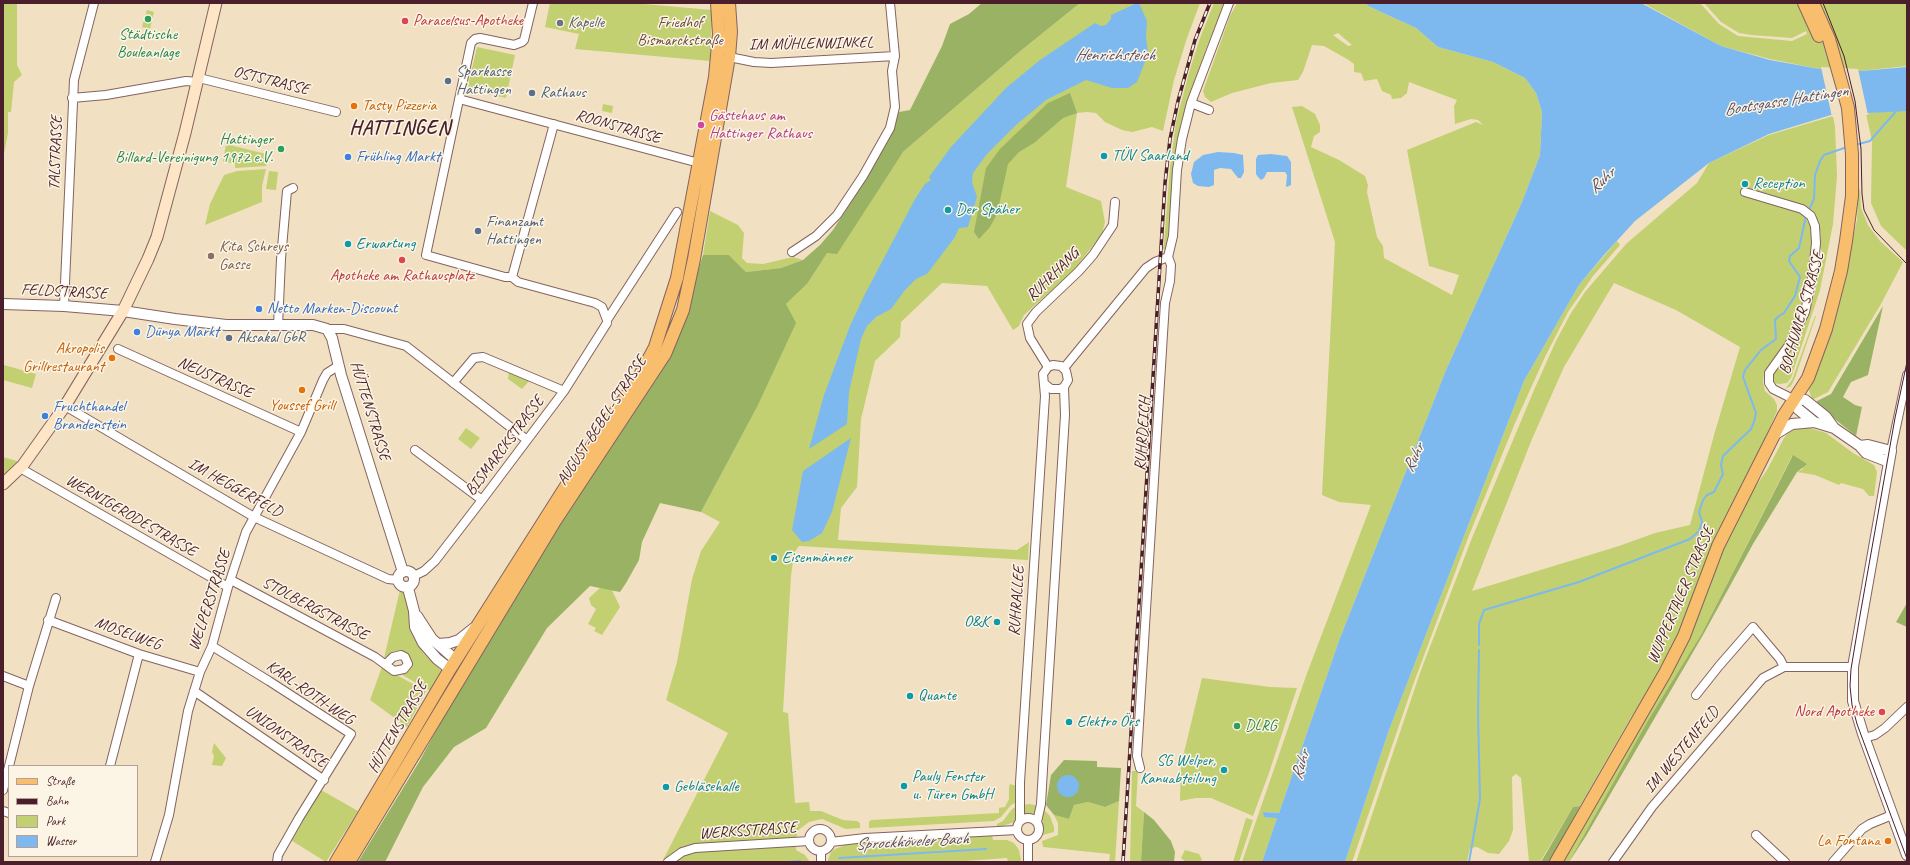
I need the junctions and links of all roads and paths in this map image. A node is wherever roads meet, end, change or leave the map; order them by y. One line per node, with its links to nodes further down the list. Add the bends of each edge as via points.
1 (94, 3): 15 (street, TALSTRASSE, via 74,80)
2 (216, 3): 13 (main road)
3 (533, 3): 14 (street, via 524,40 520,44 480,38 471,43)
4 (717, 3): 10 (main road, AUGUST-BEBEL-STRASSE)
5 (729, 3): 12 (main road, AUGUST-BEBEL-STRASSE)
6 (890, 3): 11 (street, IM MÜHLENWINKEL)
7 (1229, 3): 16 (street, RUHRDEICH)
8 (1804, 3): 21 (main road, BOCHUMER STRASSE, via 1821,42 1835,86)
9 (1813, 3): 21 (main road, BOCHUMER STRASSE, via 1829,39 1842,85 1848,116)
10 (719, 37): 12 (main road, AUGUST-BEBEL-STRASSE); 20 (main road, AUGUST-BEBEL-STRASSE)
11 (895, 56): 12 (street, IM MÜHLENWINKEL, via 771,63); 26 (street, IM MÜHLENWINKEL, via 892,71 895,107 890,128 863,176 837,214 816,236)
12 (729, 57): 20 (main road, AUGUST-BEBEL-STRASSE)
13 (198, 80): 15 (street, OSTSTRASSE); 18 (street, OSTSTRASSE); 31 (main road, via 157,237)
14 (460, 99): 19 (street, ROONSTRASSE); 28 (street, via 426,255)
15 (72, 101): 30 (street, TALSTRASSE)
16 (1191, 104): 17 (street); 27 (street, RUHRDEICH, via 1179,154 1173,236)
17 (1209, 110)
18 (336, 112)
19 (554, 124): 20 (street, ROONSTRASSE); 28 (street)
20 (705, 164): 66 (main road, AUGUST-BEBEL-STRASSE, via 677,278 655,347 639,377 571,477); 74 (main road, AUGUST-BEBEL-STRASSE, via 683,310 665,354 555,521)
21 (1849, 172): 44 (main road, BOCHUMER STRASSE, via 1833,271 1817,329)
22 (290, 189): 33 (street, via 281,259)
23 (1745, 192): 44 (street, via 1792,205 1808,213 1813,220 1816,233 1810,294 1797,330 1769,373 1769,383 1773,389)
24 (1115, 202): 37 (street, RUHRHANG, via 1112,225 1093,255 1027,324 1030,338)
25 (677, 212): 32 (street, BISMARCKSTRASSE)
26 (792, 252)
27 (1168, 257): 38 (street, via 1146,268); 84 (street, RUHRDEICH, via 1171,271 1165,303 1137,748)
28 (512, 277): 32 (street, via 518,282 595,303 602,308)
29 (3, 304): 30 (street, FELDSTRASSE)
30 (64, 306): 31 (street, FELDSTRASSE)
31 (123, 311): 33 (street, FELDSTRASSE, via 226,325); 45 (main road)
32 (607, 321): 43 (street, BISMARCKSTRASSE)
33 (278, 326): 34 (street, FELDSTRASSE, via 313,325)
34 (327, 329): 36 (street, HÜTTENSTRASSE, via 332,338); 40 (street, via 344,329 406,346)
35 (118, 349): 48 (street, NEUSTRASSE)
36 (338, 366): 48 (street, WELPERSTRASSE, via 322,380); 59 (street, HÜTTENSTRASSE)
37 (1048, 367): 38 (street, via 1057,365); 41 (street, RUHRALLEE, via 1043,374)
38 (1064, 368): 42 (street, via 1068,377)
39 (1907, 375): 53 (street)
40 (453, 382): 43 (street, via 474,358 483,357); 50 (street)
41 (1045, 384): 42 (street, via 1054,390); 89 (street, RUHRALLEE, via 1020,774)
42 (1064, 387): 90 (street, via 1041,804)
43 (564, 391): 50 (street, BISMARCKSTRASSE)
44 (1793, 399): 46 (street, BOCHUMER STRASSE, via 1798,409); 47 (street, BOCHUMER STRASSE, via 1805,400 1826,417); 49 (main road, WUPPERTALER STRASSE)
45 (65, 406): 55 (main road); 58 (street, IM HEGGERFELD)
46 (1814, 422): 47 (street, BOCHUMER STRASSE); 49 (street, BOCHUMER STRASSE, via 1792,424)
47 (1834, 428): 51 (street, BOCHUMER STRASSE)
48 (301, 432): 58 (street, WELPERSTRASSE)
49 (1774, 434): 105 (main road, WUPPERTALER STRASSE, via 1718,546 1684,636)
50 (527, 440): 57 (street, BISMARCKSTRASSE)
51 (1860, 446): 53 (street, BOCHUMER STRASSE, via 1868,445); 54 (street, BOCHUMER STRASSE, via 1866,453)
52 (415, 450): 57 (street)
53 (1891, 451): 54 (street)
54 (1889, 462): 73 (street)
55 (20, 468): 56 (main road); 61 (street, WERNIGERODESTRASSE)
56 (3, 484)
57 (482, 500): 60 (street, BISMARCKSTRASSE, via 435,561)
58 (254, 517): 59 (street, IM HEGGERFELD, via 388,578); 61 (street, WELPERSTRASSE, via 246,532)
59 (400, 576): 60 (street, via 408,571); 62 (street, via 401,586)
60 (414, 576): 62 (street, via 414,583)
61 (229, 583): 68 (street, WELPERSTRASSE); 70 (street, STOLBERGSTRASSE)
62 (408, 588): 64 (street)
63 (56, 598): 65 (street)
64 (414, 611): 67 (street, via 426,632); 71 (street, via 415,627 423,643 437,658)
65 (48, 620): 69 (street, MOSELWEG); 77 (street)
66 (479, 625): 67 (street, AUGUST-BEBEL-STRASSE, via 459,640); 71 (main road, AUGUST-BEBEL-STRASSE)
67 (438, 644): 71 (street)
68 (212, 646): 75 (street, WELPERSTRASSE); 86 (street, KARL-ROTH-WEG, via 351,734)
69 (139, 654): 75 (street, MOSELWEG); 83 (street)
70 (386, 664)
71 (453, 664): 74 (main road); 100 (main road, HÜTTENSTRASSE)
72 (1784, 667): 73 (street, IM WESTENFELD); 79 (street, IM WESTENFELD, via 1753,627); 106 (street, IM WESTENFELD, via 1757,683 1652,807)
73 (1853, 667): 81 (street, via 1853,701)
74 (463, 671): 101 (main road, HÜTTENSTRASSE)
75 (200, 672): 78 (street, WELPERSTRASSE)
76 (3, 676): 77 (street)
77 (29, 686): 82 (street)
78 (194, 691): 86 (street, UNIONSTRASSE); 98 (street, WELPERSTRASSE, via 169,815)
79 (1696, 695)
80 (1907, 707): 81 (street, via 1885,728)
81 (1864, 738): 88 (street)
82 (9, 765)
83 (110, 765)
84 (1140, 768)
85 (8, 770): 87 (street)
86 (324, 780): 99 (street, UNIONSTRASSE, via 292,830 278,855)
87 (3, 790)
88 (1892, 815): 97 (street); 108 (street, via 1862,830)
89 (1020, 820): 90 (street, via 1030,818); 91 (street, RUHRALLEE)
90 (1037, 822): 93 (street, via 1040,830 1036,838)
91 (1017, 830): 93 (street, via 1020,838); 95 (street)
92 (1756, 836): 107 (street)
93 (1028, 840): 104 (street)
94 (809, 841): 95 (street, WERKSSTRASSE, via 811,834 820,829 830,835); 96 (street, WERKSSTRASSE, via 813,849); 102 (street, WERKSSTRASSE, via 695,848 682,852)
95 (831, 842): 96 (street, via 828,848)
96 (821, 851): 103 (street)
97 (1907, 855)
98 (155, 862)
99 (277, 862)
100 (336, 862)
101 (348, 862)
102 (668, 862)
103 (821, 862)
104 (1028, 862)
105 (1556, 862)
106 (1612, 862)
107 (1785, 862)
108 (1833, 862)

